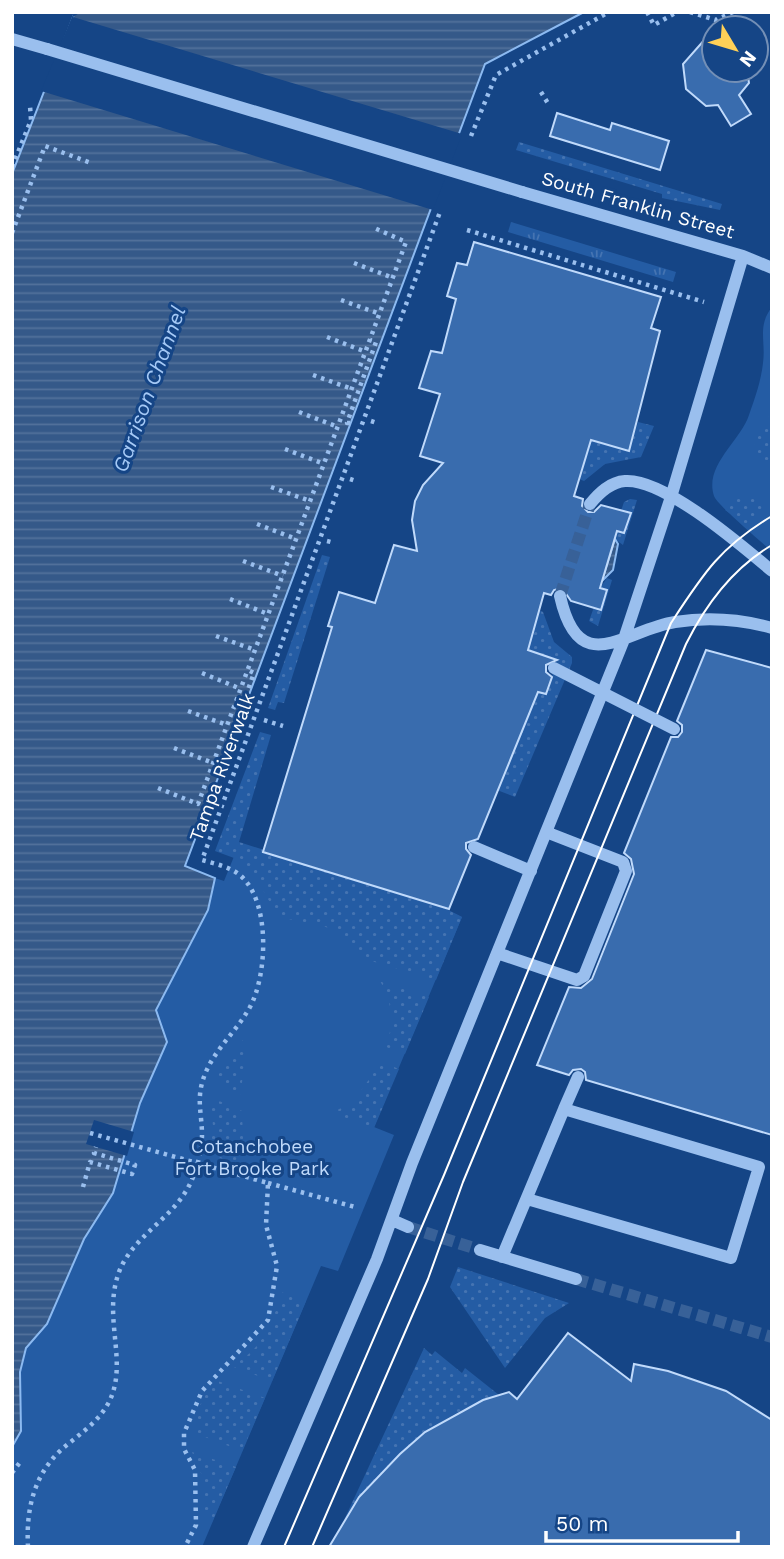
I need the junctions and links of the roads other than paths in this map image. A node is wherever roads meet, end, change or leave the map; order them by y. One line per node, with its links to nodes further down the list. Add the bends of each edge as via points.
1 (12, 39): 2 (street, South Franklin Street, bridge)
2 (743, 256): 3 (street, South Franklin Street); 4 (street, South Franklin Street); 5 (street)
3 (772, 258)
4 (772, 268)
5 (671, 496): 6 (street, via 646,484 625,481 603,489); 7 (street); 10 (street)
6 (590, 504)
7 (772, 570)
8 (561, 596): 10 (street, via 565,618 578,636 594,645)
9 (772, 628): 10 (street, via 748,621 699,619 671,623)
10 (623, 642): 13 (street)
11 (554, 668): 12 (street, bridge)
12 (674, 729)
13 (546, 832): 15 (street); 16 (street, via 623,862 626,871 584,976 577,980)
14 (474, 847): 15 (street)
15 (531, 870): 16 (street)
16 (497, 953): 20 (street)
17 (578, 1077): 18 (street)
18 (564, 1110): 19 (street); 19 (street, via 760,1167 731,1258)
19 (527, 1199): 23 (street)
20 (392, 1220): 21 (street); 25 (street)
21 (408, 1227)
22 (480, 1250): 23 (street)
23 (502, 1257): 24 (street)
24 (576, 1279)
25 (253, 1547)

